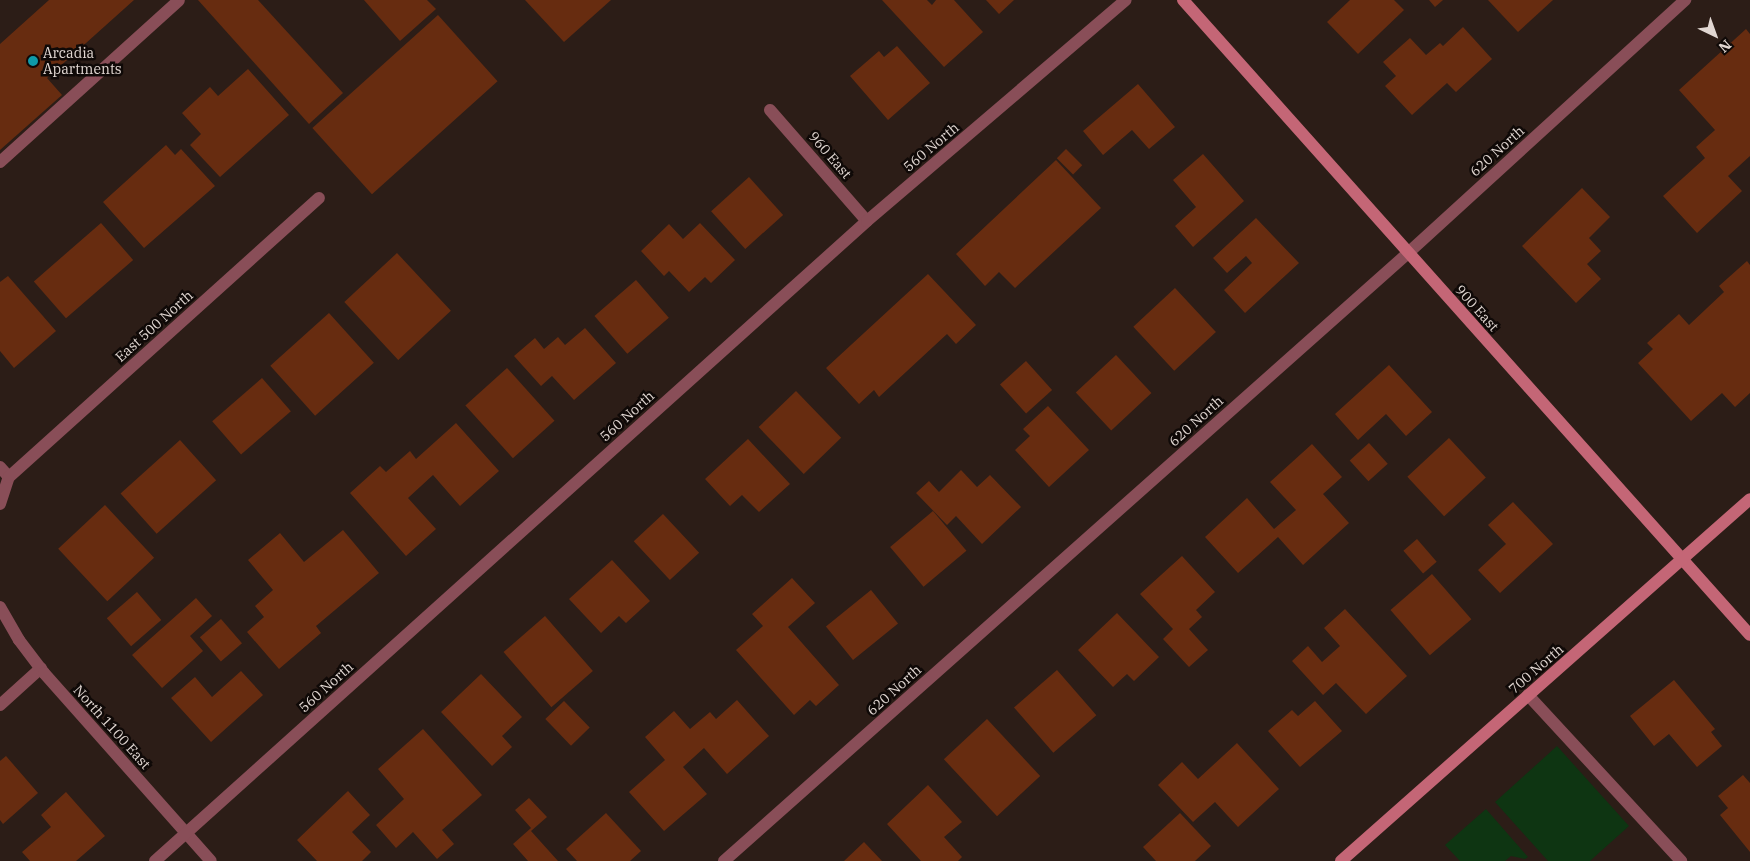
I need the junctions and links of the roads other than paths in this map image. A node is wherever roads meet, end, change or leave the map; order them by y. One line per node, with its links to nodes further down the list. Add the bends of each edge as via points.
1 (179, 0): 6 (street)
2 (1126, 0): 8 (street, 560 North)
3 (1183, 0): 9 (main road, 900 East)
4 (1685, 0): 9 (street, 620 North)
5 (770, 110): 8 (street, 960 East)
6 (0, 162)
7 (319, 198): 11 (street, East 500 North)
8 (867, 221): 20 (street, 560 North)
9 (1407, 254): 14 (main road, 900 East); 23 (street, 620 North)
10 (0, 466): 11 (street)
11 (9, 477): 13 (street)
12 (1750, 499): 14 (main road, 700 North)
13 (0, 504)
14 (1683, 559): 16 (main road, 900 East); 18 (main road, 700 North)
15 (0, 606): 17 (street, North 1100 East, via 19,640)
16 (1750, 635)
17 (41, 668): 19 (street); 20 (street, North 1100 East)
18 (1528, 695): 24 (main road, 700 North); 25 (street)
19 (0, 705)
20 (186, 833): 21 (street, 560 North); 22 (street, North 1100 East)
21 (155, 861)
22 (211, 861)
23 (724, 861)
24 (1341, 861)
25 (1681, 861)

